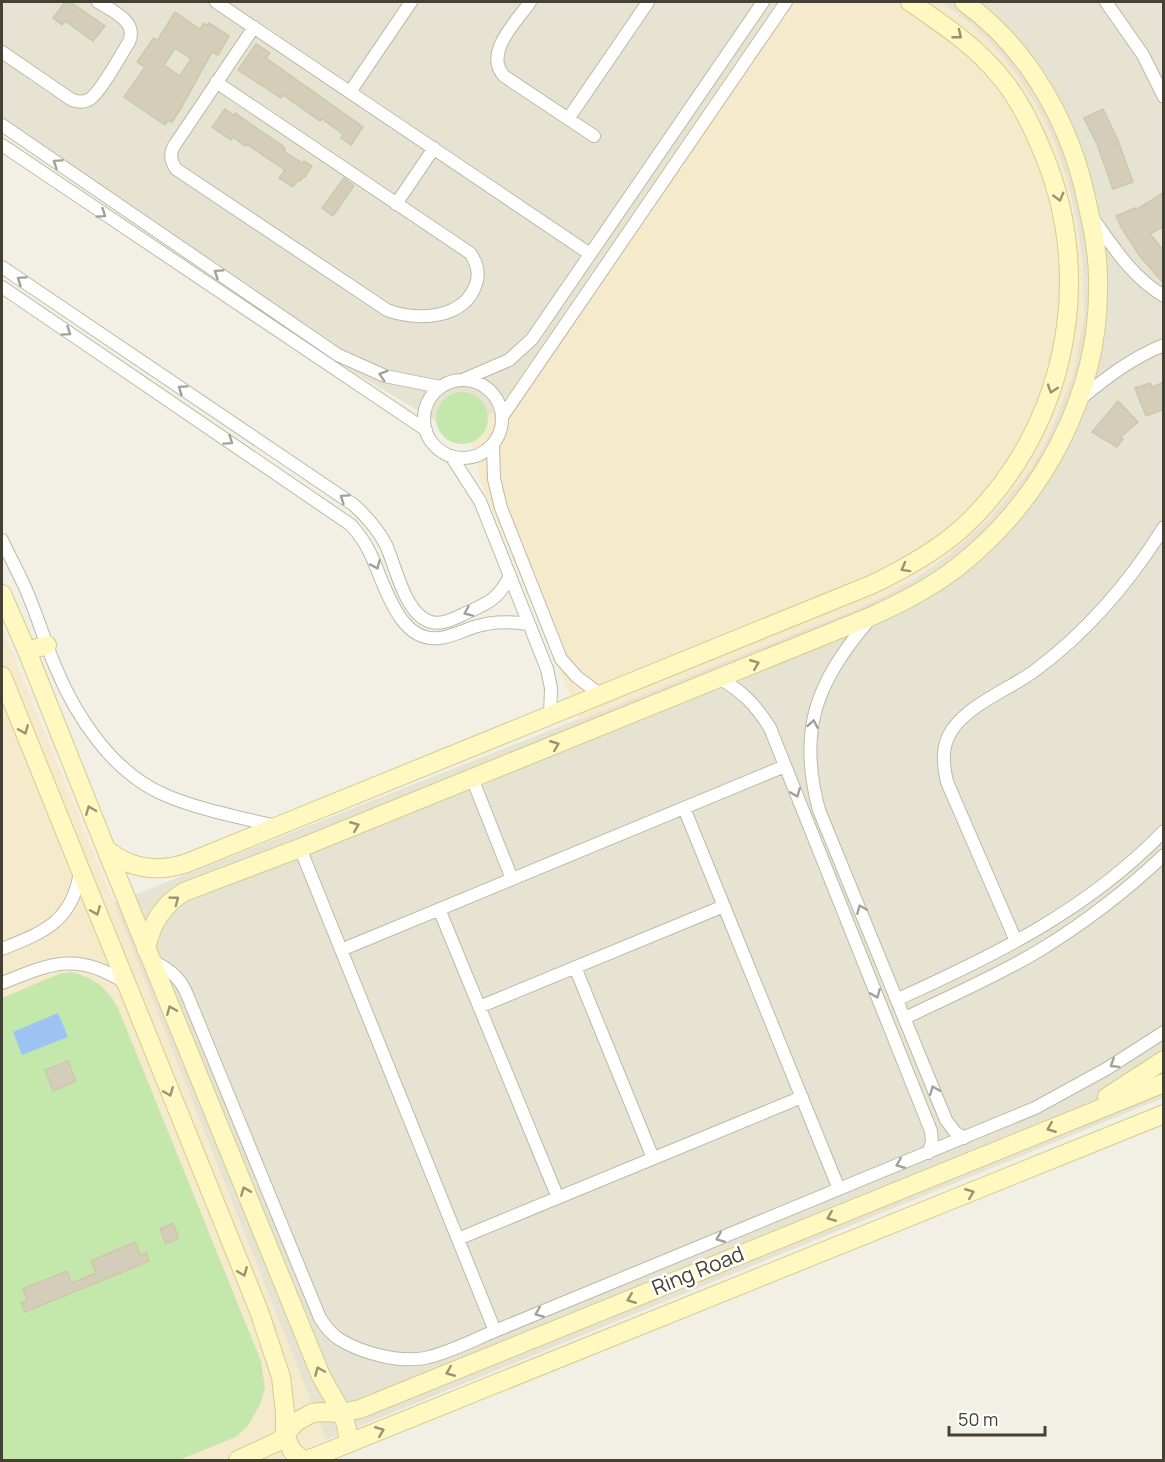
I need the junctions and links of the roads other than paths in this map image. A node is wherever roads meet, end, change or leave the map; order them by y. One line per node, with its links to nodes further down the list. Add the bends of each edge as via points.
1 (98, 2): 12 (street, via 127,22 132,33 95,94 87,100 72,100)
2 (216, 2): 11 (street)
3 (411, 2): 16 (street)
4 (530, 2): 18 (street, via 498,49 497,67 504,76)
5 (648, 2): 18 (street)
6 (763, 2): 13 (street)
7 (786, 2): 14 (street)
8 (910, 2): 22 (main road, one-way to 22, via 954,32 989,63 1018,101)
9 (964, 2): 20 (main road, via 1016,51 1042,86)
10 (1106, 2): 17 (street, via 1143,55)
11 (254, 27): 15 (street); 16 (street)
12 (2, 52)
13 (727, 55): 14 (street); 29 (street)
14 (742, 65): 34 (street)
15 (216, 82): 25 (street); 25 (street, via 173,147 171,156 176,169 377,305 413,317 452,310 474,290 478,273 474,259)
16 (350, 92): 24 (street)
17 (1164, 97)
18 (568, 119): 21 (street)
19 (2, 125): 27 (street, one-way to 19)
20 (1065, 130): 22 (main road); 26 (main road)
21 (594, 136)
22 (1039, 143): 45 (main road, one-way to 45, via 1052,172 1068,246 1070,300 1060,364 1038,425 1011,471 984,505)
23 (2, 145): 28 (street, one-way to 28)
24 (434, 148): 25 (street); 29 (street)
25 (396, 204)
26 (1090, 216): 33 (street, via 1136,275); 38 (main road, via 1098,268 1098,309 1090,361)
27 (140, 219): 28 (street); 37 (street, one-way to 27, via 400,380 349,361)
28 (131, 233): 40 (street)
29 (590, 254): 32 (street)
30 (2, 267): 47 (street, one-way to 30, via 501,594 469,612 442,623 421,617 407,598 381,537 354,505)
31 (2, 287): 50 (street, one-way to 50, via 351,525 370,552 399,617 408,628 429,638 440,638 495,622)
32 (564, 291): 34 (street); 36 (street, via 518,354 500,366)
33 (1164, 296)
34 (580, 302): 39 (street)
35 (1164, 345): 38 (street, via 1125,364)
36 (465, 379): 37 (street); 39 (street, via 491,391)
37 (440, 387): 40 (street, via 426,406)
38 (1078, 401): 46 (main road, via 1054,454 1023,501 994,535)
39 (502, 417): 41 (street, via 502,427)
40 (426, 430): 42 (street, via 435,446)
41 (493, 445): 42 (street, via 478,455); 55 (street, via 494,479 501,508 561,659)
42 (452, 456): 47 (street, via 480,501)
43 (1164, 527): 73 (street, via 1121,590 1095,618 1035,670 962,718 945,748 947,782)
44 (2, 540): 51 (street)
45 (936, 549): 46 (main road); 55 (main road, one-way to 55, via 851,594)
46 (953, 570): 49 (main road)
47 (510, 576): 50 (street)
48 (2, 594): 52 (main road)
49 (872, 616): 54 (main road, one-way to 49); 80 (street, one-way to 49, via 819,810 810,766 812,723 825,682)
50 (528, 624): 56 (street, via 550,678)
51 (46, 645): 52 (main road); 62 (street, via 85,723 109,754 133,775 163,795)
52 (27, 651): 65 (main road, one-way to 52)
53 (2, 676): 68 (main road, one-way to 68)
54 (719, 678): 58 (main road, one-way to 54); 59 (street, via 739,690 761,714)
55 (601, 695): 56 (main road)
56 (550, 716): 57 (main road)
57 (513, 731): 58 (main road); 62 (main road)
58 (522, 758): 60 (main road)
59 (785, 766): 61 (street); 92 (street, one-way to 92)
60 (472, 778): 64 (main road, one-way to 60); 69 (street)
61 (684, 808): 69 (street); 71 (street)
62 (275, 826): 67 (main road)
63 (1164, 831): 73 (street, via 1084,899)
64 (300, 848): 70 (main road); 75 (street)
65 (106, 849): 67 (main road, via 123,861 153,869 176,867); 76 (main road)
66 (1164, 855): 82 (street, via 1096,913 1039,950)
67 (203, 856): 70 (main road)
68 (81, 871): 74 (street, via 72,899 56,922); 78 (main road, one-way to 78)
69 (513, 879): 72 (street)
70 (212, 882): 76 (main road, one-way to 70, via 151,929 168,904 184,892)
71 (724, 906): 77 (street); 88 (street)
72 (439, 909): 75 (street); 81 (street)
73 (1016, 941): 80 (street)
74 (2, 949)
75 (342, 950): 98 (street)
76 (148, 954): 84 (main road, one-way to 76); 99 (street, via 182,983 320,1318 328,1329 337,1338 361,1349 405,1359 428,1357)
77 (575, 967): 81 (street); 95 (street)
78 (124, 981): 79 (street, via 92,966 69,963 47,965); 85 (main road)
79 (2, 983)
80 (898, 999): 82 (street)
81 (479, 1007): 97 (street)
82 (904, 1018): 91 (street, one-way to 82)
83 (1164, 1032): 93 (street, one-way to 93, via 1072,1089)
84 (187, 1047): 85 (main road); 100 (main road, one-way to 84, via 321,1376)
85 (156, 1059): 101 (main road, one-way to 101, via 278,1365)
86 (1164, 1060): 90 (main road)
87 (1164, 1083): 90 (main road, Ring Road)
88 (802, 1097): 95 (street); 96 (street)
89 (1164, 1114): 102 (main road, Ring Road, one-way to 89)
90 (1078, 1117): 100 (main road, Ring Road, one-way to 100, via 360,1409)
91 (948, 1124): 92 (street); 93 (street)
92 (931, 1131): 94 (street)
93 (964, 1138): 94 (street)
94 (928, 1153): 96 (street, one-way to 96)
95 (653, 1158): 97 (street)
96 (839, 1189): 99 (street, one-way to 99)
97 (558, 1198): 98 (street)
98 (458, 1239): 99 (street)
99 (495, 1331)
100 (341, 1413): 101 (main road, Ring Road, via 312,1413 296,1422); 102 (main road, via 349,1431)
101 (285, 1435): 103 (main road, Ring Road, via 266,1449); 104 (main road, via 292,1451)
102 (348, 1443): 104 (main road, Ring Road)
103 (238, 1461)
104 (305, 1461)

